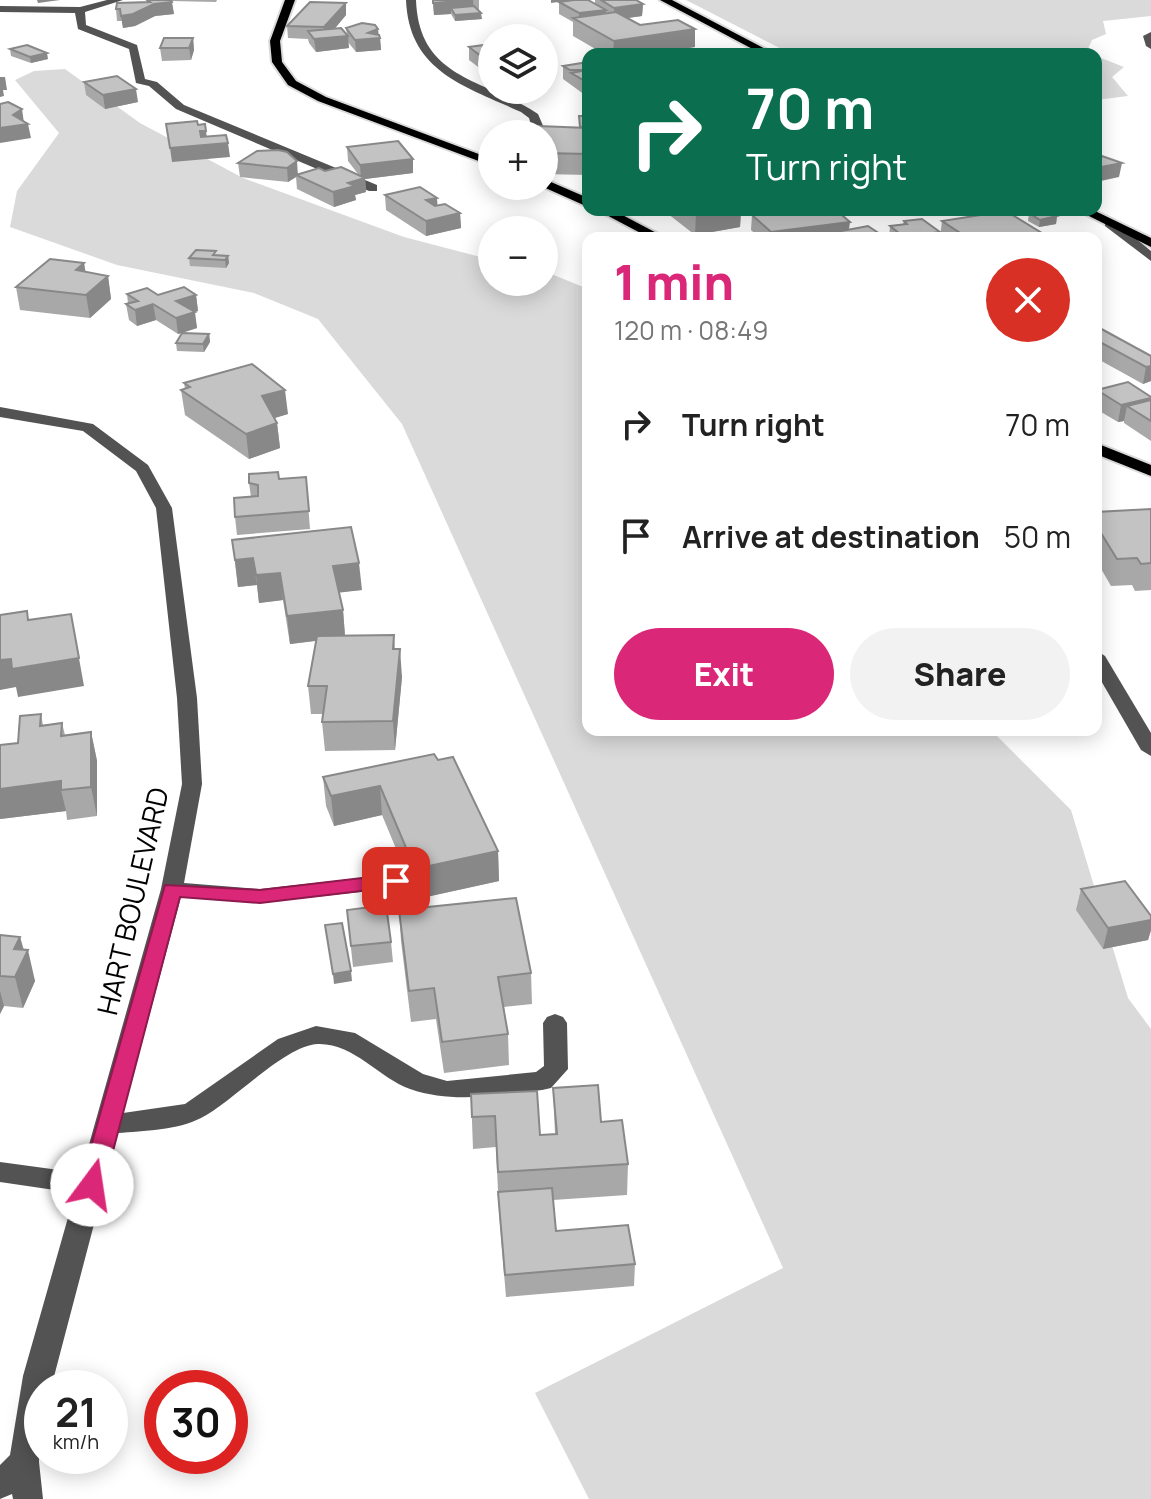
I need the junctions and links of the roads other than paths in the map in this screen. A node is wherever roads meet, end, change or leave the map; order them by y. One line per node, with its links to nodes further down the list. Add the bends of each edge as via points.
1 (118, 0): 6 (street)
2 (290, 0): 11 (main road, via 275,41 277,62 292,83)
3 (411, 0): 10 (street, via 413,33 432,61)
4 (665, 0): 9 (main road)
5 (0, 9): 6 (street)
6 (80, 10): 12 (street, via 81,27 134,47 140,81 153,84 180,107)
7 (1151, 35): 8 (street)
8 (1151, 46)
9 (758, 48)
10 (535, 120)
11 (478, 156)
12 (373, 188)
13 (558, 189): 14 (main road)
14 (582, 200)
15 (615, 216): 18 (main road)
16 (1095, 216): 17 (main road)
17 (1109, 223): 19 (main road); 20 (street)
18 (648, 232)
19 (1151, 243)
20 (1151, 257)
21 (0, 412): 27 (street, HART BOULEVARD, via 88,427 142,468 164,508 192,784)
22 (1102, 451): 23 (main road)
23 (1151, 471)
24 (1102, 666): 25 (street)
25 (1151, 750)
26 (396, 881): 27 (street, via 260,896)
27 (172, 889): 29 (street, HART BOULEVARD)
28 (555, 1023): 29 (street, via 556,1069 542,1081 447,1090 415,1081 346,1039 316,1035 287,1045 192,1112)
29 (107, 1124): 31 (street, HART BOULEVARD)
30 (0, 1172): 31 (street)
31 (92, 1185): 32 (street, HART BOULEVARD)
32 (40, 1370)
33 (24, 1462): 35 (street)
34 (25, 1474): 36 (street, HART BOULEVARD)
35 (0, 1485)
36 (28, 1499)

